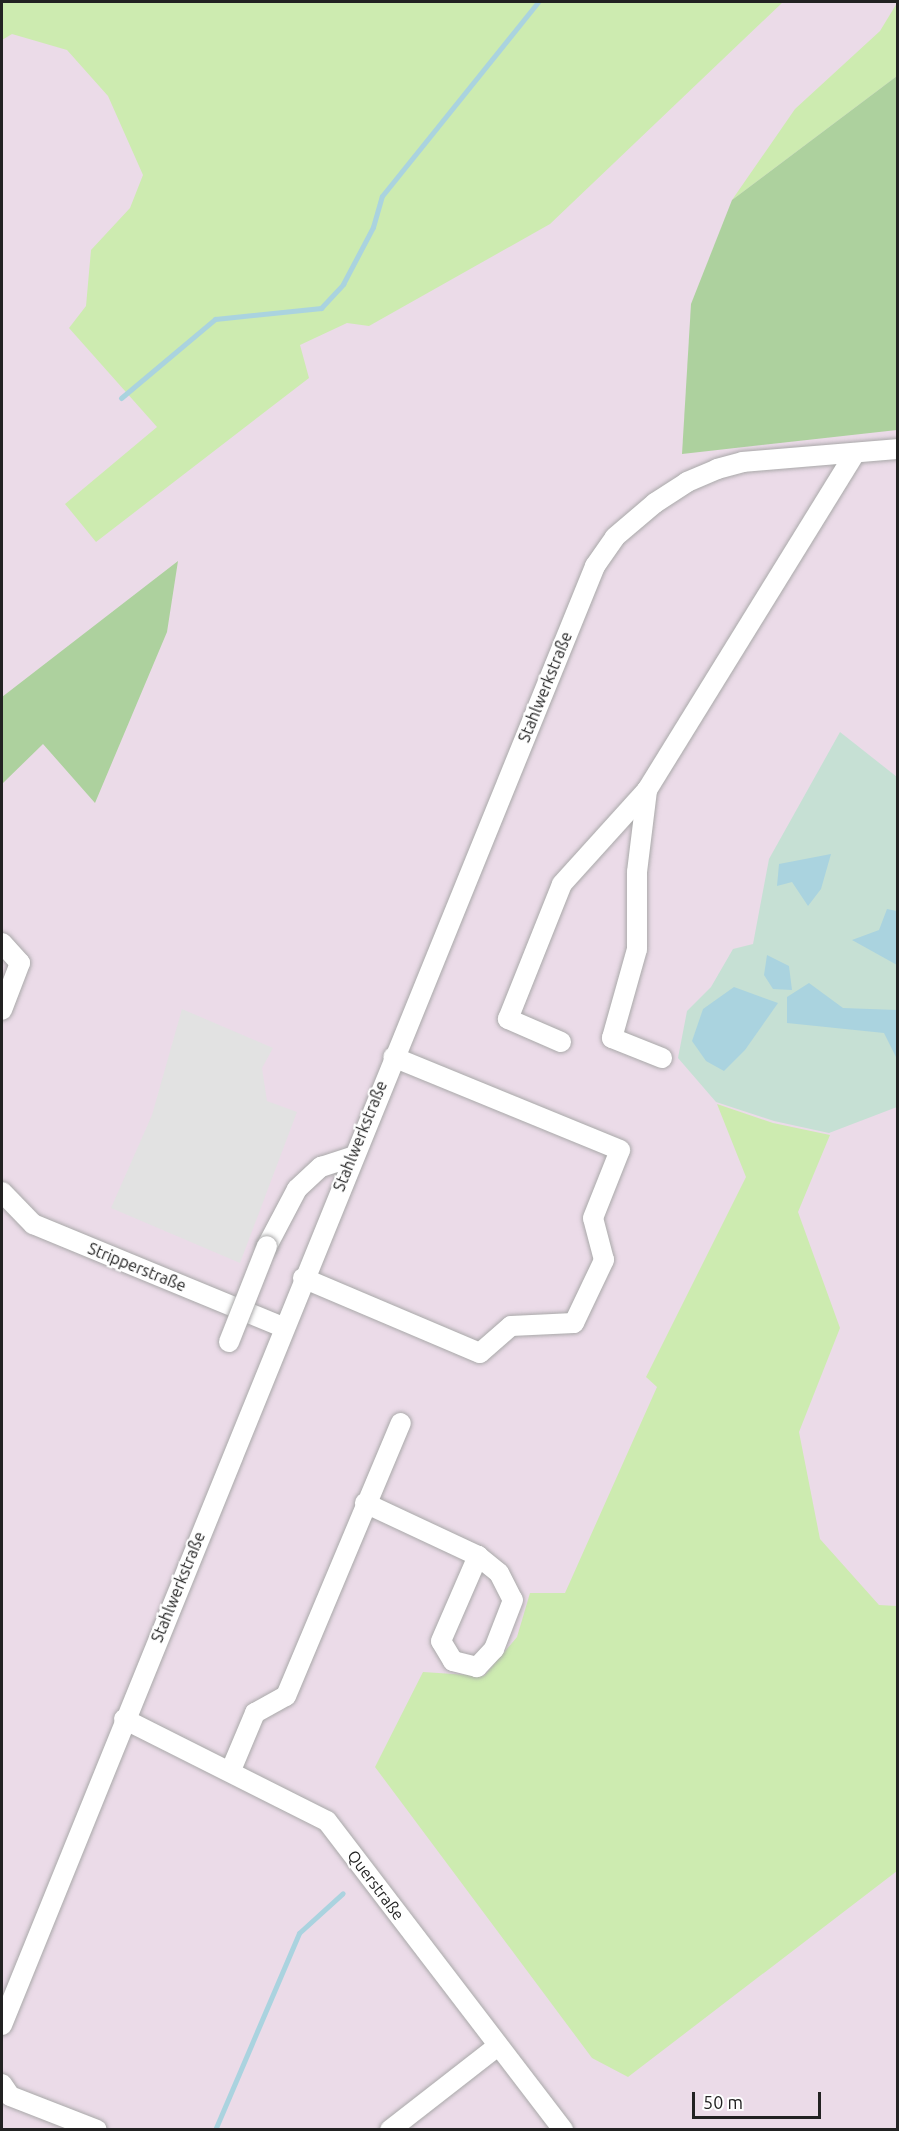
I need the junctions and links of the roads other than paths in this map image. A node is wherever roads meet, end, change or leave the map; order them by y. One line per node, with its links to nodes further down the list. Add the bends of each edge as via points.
1 (897, 449): 2 (street, Stahlwerkstraße)
2 (854, 455): 3 (street); 7 (street, Stahlwerkstraße, via 743,462 717,469 687,482 655,503 615,537 595,566)
3 (647, 790): 6 (street, via 562,884 508,1019); 8 (street, via 637,873 638,949 612,1038)
4 (2, 943): 5 (street, via 21,963)
5 (2, 1010)
6 (561, 1042)
7 (393, 1057): 9 (street, Stahlwerkstraße); 11 (street, via 620,1150 592,1218 604,1260 574,1323 510,1326 480,1353)
8 (662, 1058)
9 (352, 1157): 11 (street, Stahlwerkstraße); 13 (street, bridge, via 321,1167 297,1189 267,1246)
10 (2, 1192): 12 (street, Stripperstraße, via 33,1224)
11 (303, 1278): 12 (street, Stahlwerkstraße)
12 (283, 1327): 17 (street, Stahlwerkstraße)
13 (229, 1342)
14 (401, 1423): 15 (street)
15 (365, 1503): 16 (street); 18 (street, via 286,1696 255,1713)
16 (478, 1556): 16 (street, via 499,1573 513,1600 494,1649 477,1667 453,1661 441,1641)
17 (124, 1719): 18 (street, Querstraße); 19 (street, Stahlwerkstraße)
18 (231, 1770): 20 (street, Querstraße, via 327,1821)
19 (2, 2025)
20 (498, 2046): 23 (street); 24 (street, Querstraße)
21 (2, 2084): 22 (street, via 10,2096)
22 (97, 2130)
23 (390, 2130)
24 (563, 2130)

